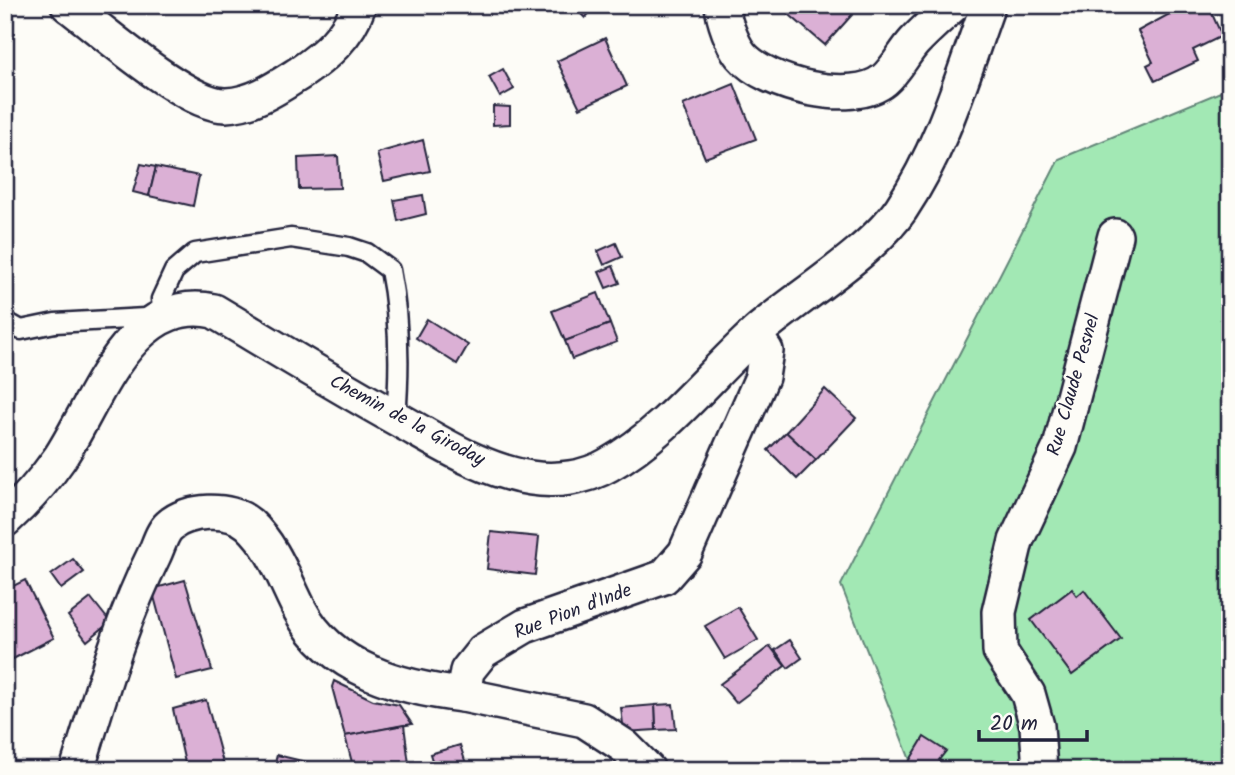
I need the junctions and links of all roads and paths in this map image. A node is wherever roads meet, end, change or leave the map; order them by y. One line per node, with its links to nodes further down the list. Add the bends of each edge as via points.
1 (68, 5): 2 (street, via 179,88 227,105 267,95 312,65 344,36)
2 (359, 5)
3 (722, 5): 4 (street, via 741,54 765,74 795,85 849,93 884,81 914,41)
4 (953, 5)
5 (988, 5): 9 (street, Chemin de la Giroday, via 939,140 900,212 848,262)
6 (1115, 236): 15 (street, Rue Claude Pesnel, via 1060,447 1016,541 999,612 1000,651 1028,694 1037,726)
7 (163, 317): 8 (lane, via 55,323 21,330); 10 (street, Chemin de la Giroday, via 195,307 214,311); 10 (lane, via 160,299 174,271 195,253 291,238 367,253 390,270 395,296 400,370); 11 (street, Chemin de la Giroday, via 126,346 59,459)
8 (5, 321)
9 (755, 335): 10 (street, Chemin de la Giroday, via 657,432 606,467 573,478 533,478 498,470); 12 (street, Rue Pion d'Inde, via 766,351 762,377 685,553 664,577 525,626 483,651 467,671)
10 (396, 418)
11 (5, 520)
12 (463, 695): 13 (street, via 412,689 347,659 328,645 302,614 269,548 247,522 218,512 192,515 168,527 133,597); 14 (street, via 584,720 624,746)
13 (77, 770)
14 (648, 770)
15 (1040, 770)

